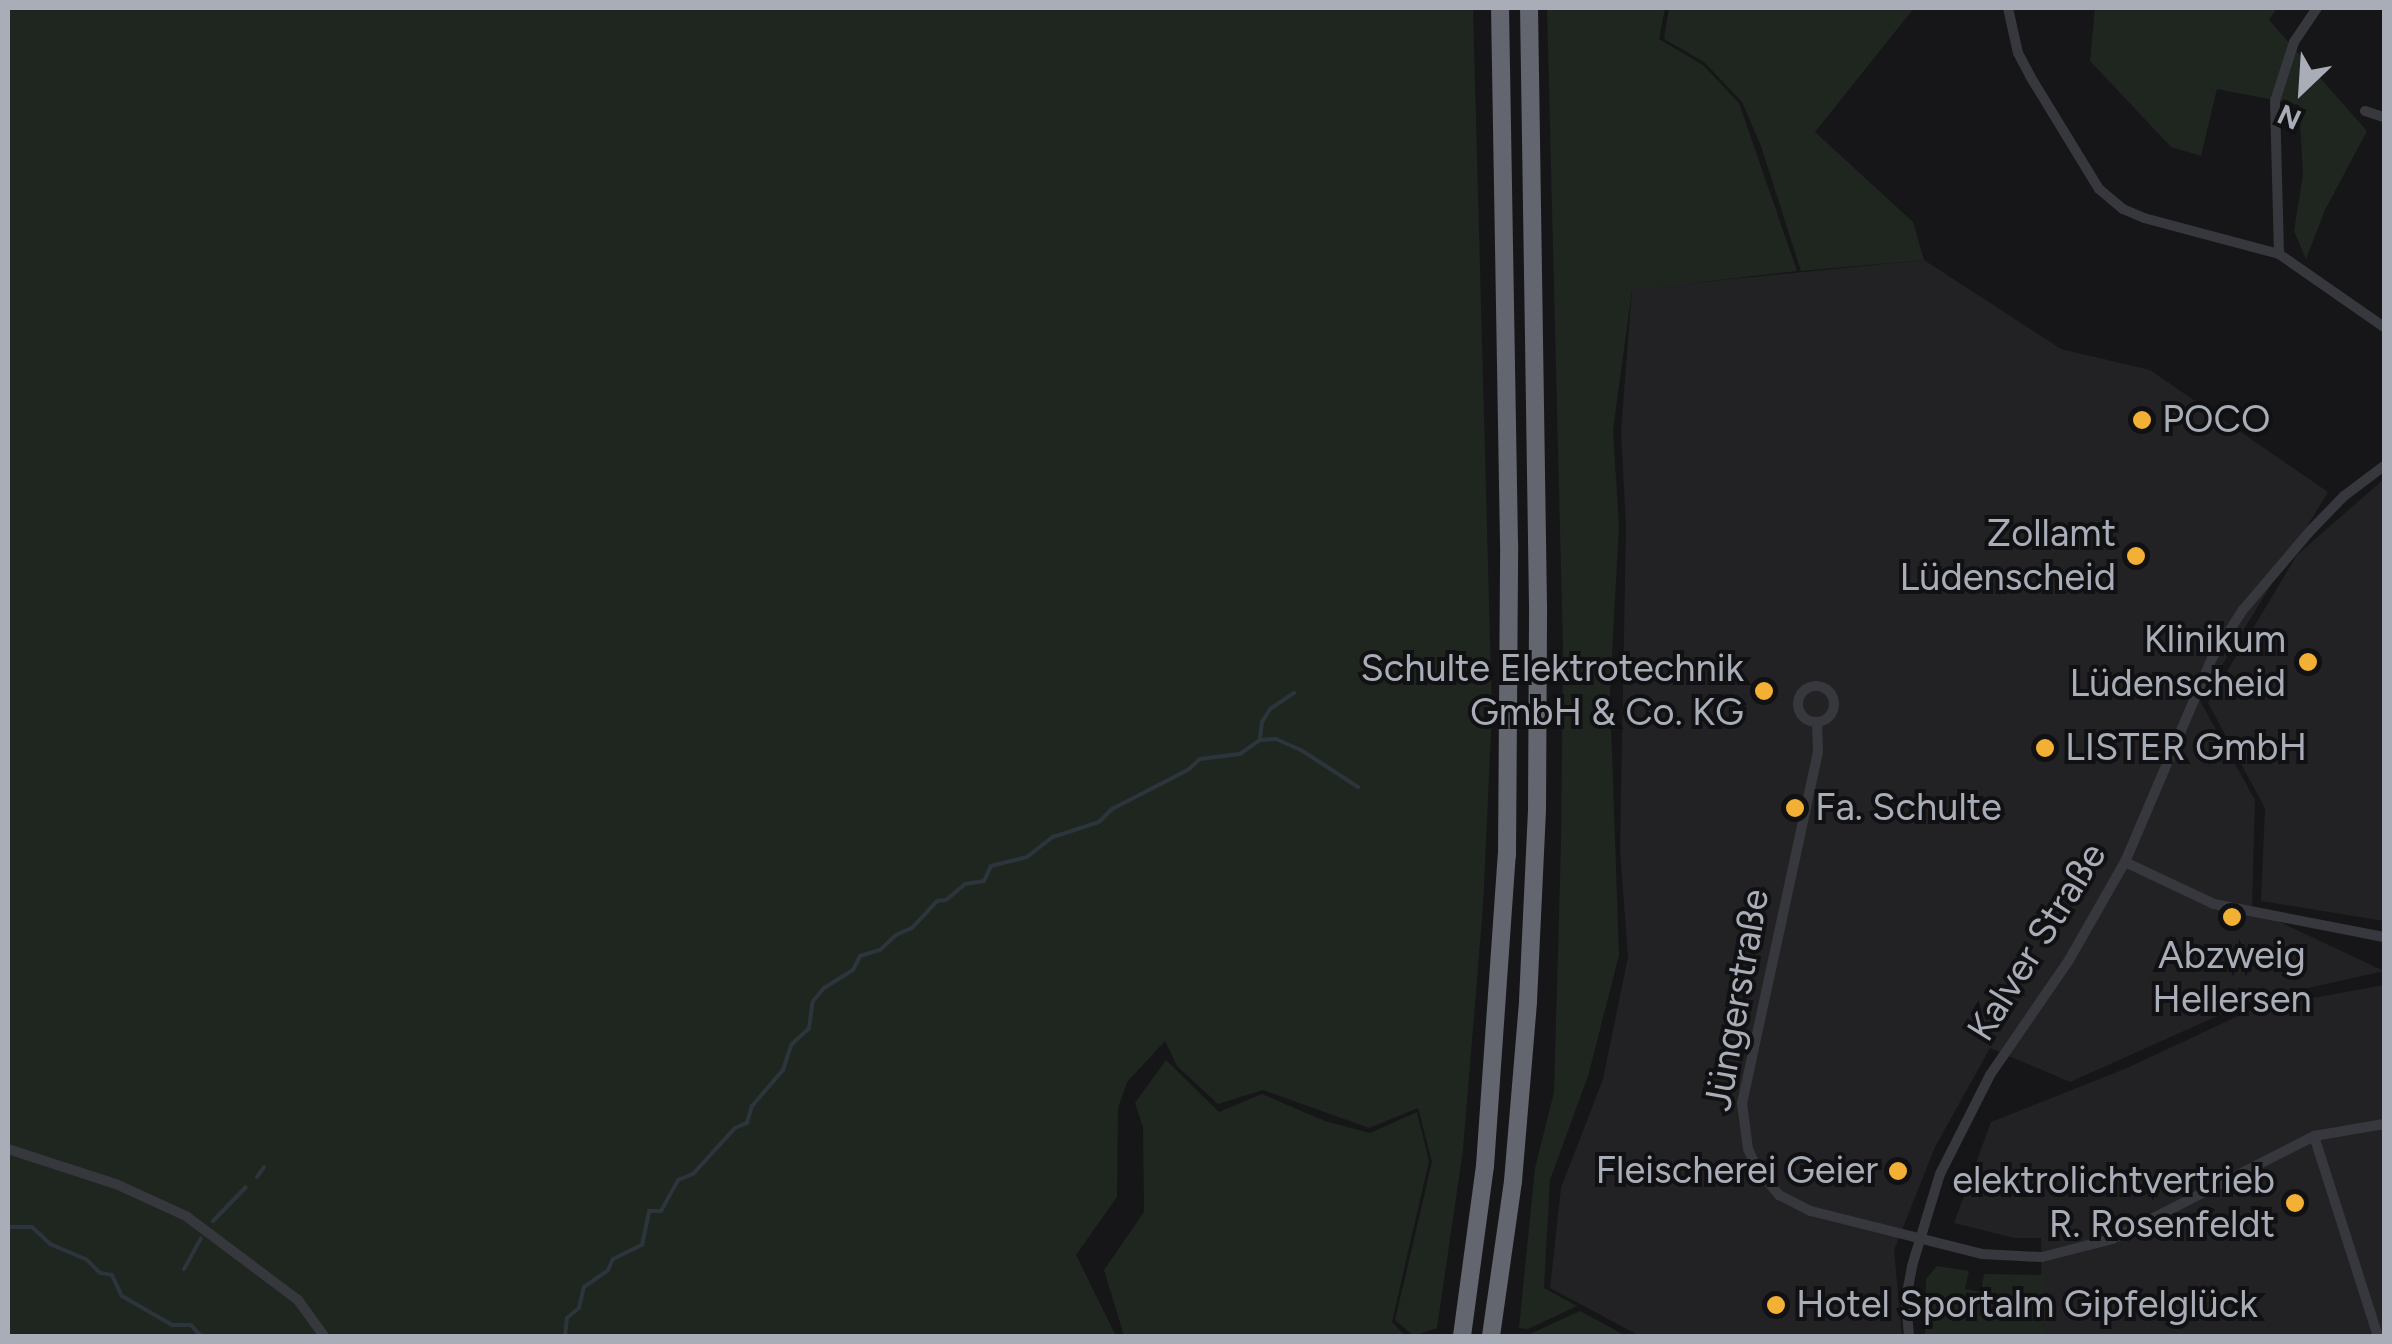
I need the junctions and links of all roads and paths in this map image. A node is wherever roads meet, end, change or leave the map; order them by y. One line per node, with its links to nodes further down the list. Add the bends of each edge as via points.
1 (1500, 8): 18 (highway, via 1507,836 1497,1029)
2 (1528, 8): 19 (highway, via 1537,809 1514,1182)
3 (2008, 8): 7 (street, via 2018,53 2100,189 2144,218)
4 (2317, 8): 7 (street, via 2294,42 2275,101)
5 (2365, 112): 6 (street)
6 (2384, 117)
7 (2280, 254): 8 (street)
8 (2384, 327)
9 (2384, 466): 11 (street, Kalver Straße, via 2324,516 2242,611 2205,671)
10 (1817, 722): 16 (street, Jüngerstraße, via 1818,752 1748,1074 1744,1134 1758,1170 1779,1195 1810,1211)
11 (2124, 862): 12 (street, via 2214,904); 16 (street, Kalver Straße, via 1977,1098)
12 (2384, 936)
13 (2384, 1124): 14 (street, Jüngerstraße)
14 (2314, 1136): 16 (street, Jüngerstraße, via 2090,1246 2015,1256); 21 (street)
15 (8, 1149): 17 (street, via 116,1184 186,1216 298,1300)
16 (1918, 1238): 20 (street, Kalver Straße, via 1906,1298)
17 (324, 1336)
18 (1462, 1336)
19 (1492, 1336)
20 (1909, 1336)
21 (2378, 1336)

